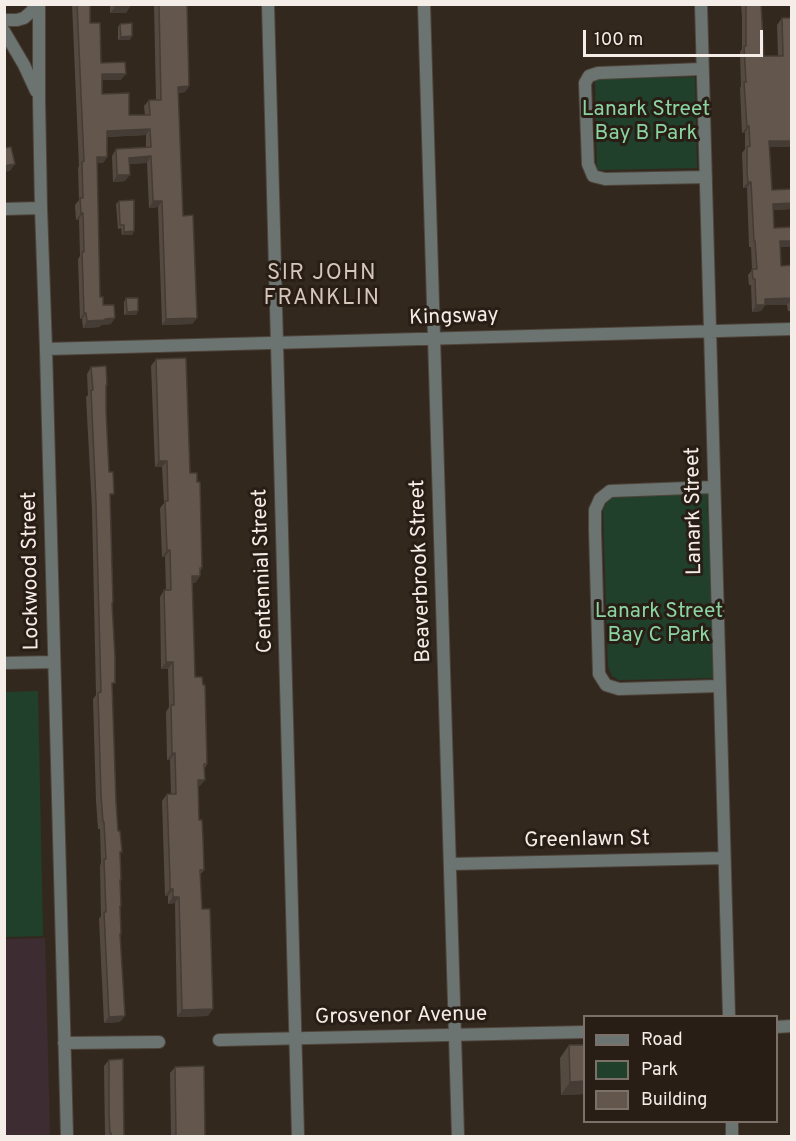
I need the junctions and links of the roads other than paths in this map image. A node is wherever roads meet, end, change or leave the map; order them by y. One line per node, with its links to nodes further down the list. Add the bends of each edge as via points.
1 (37, 4): 5 (street, via 24,18); 8 (street, Lockwood Street)
2 (268, 4): 15 (street, Centennial Street)
3 (424, 4): 14 (street, Beaverbrook Street)
4 (701, 4): 7 (street, Lanark Street)
5 (4, 20)
6 (4, 31): 8 (street)
7 (702, 69): 9 (street, Lanark Street); 9 (street, via 598,73 585,83 588,164 593,176)
8 (39, 99): 10 (street, Lockwood Street)
9 (706, 177): 13 (street, Lanark Street)
10 (41, 208): 11 (street); 16 (street, Lockwood Street)
11 (4, 209)
12 (792, 329): 13 (street, Kingsway)
13 (711, 330): 14 (street, Kingsway); 17 (street, Lanark Street)
14 (434, 338): 15 (street, Kingsway); 22 (street, Beaverbrook Street)
15 (278, 342): 16 (street, Kingsway); 26 (street, Centennial Street)
16 (46, 349): 18 (street, Lockwood Street)
17 (714, 487): 20 (street, Lanark Street); 20 (street, via 610,491 600,499 595,510 598,662 606,685 619,689)
18 (54, 662): 19 (street); 29 (street, Lockwood Street)
19 (4, 663)
20 (719, 686): 21 (street, Lanark Street)
21 (724, 858): 22 (street, Greenlawn St); 23 (street, Lanark Street)
22 (450, 864): 25 (street, Beaverbrook Street)
23 (729, 1015)
24 (583, 1032): 25 (street, Grosvenor Avenue)
25 (455, 1034): 26 (street, Grosvenor Avenue); 32 (street, Beaverbrook Street)
26 (296, 1039): 27 (street, Grosvenor Avenue); 31 (street, Centennial Street)
27 (219, 1040)
28 (159, 1042): 29 (street)
29 (64, 1043): 30 (street, Lockwood Street)
30 (67, 1137)
31 (298, 1137)
32 (458, 1137)

